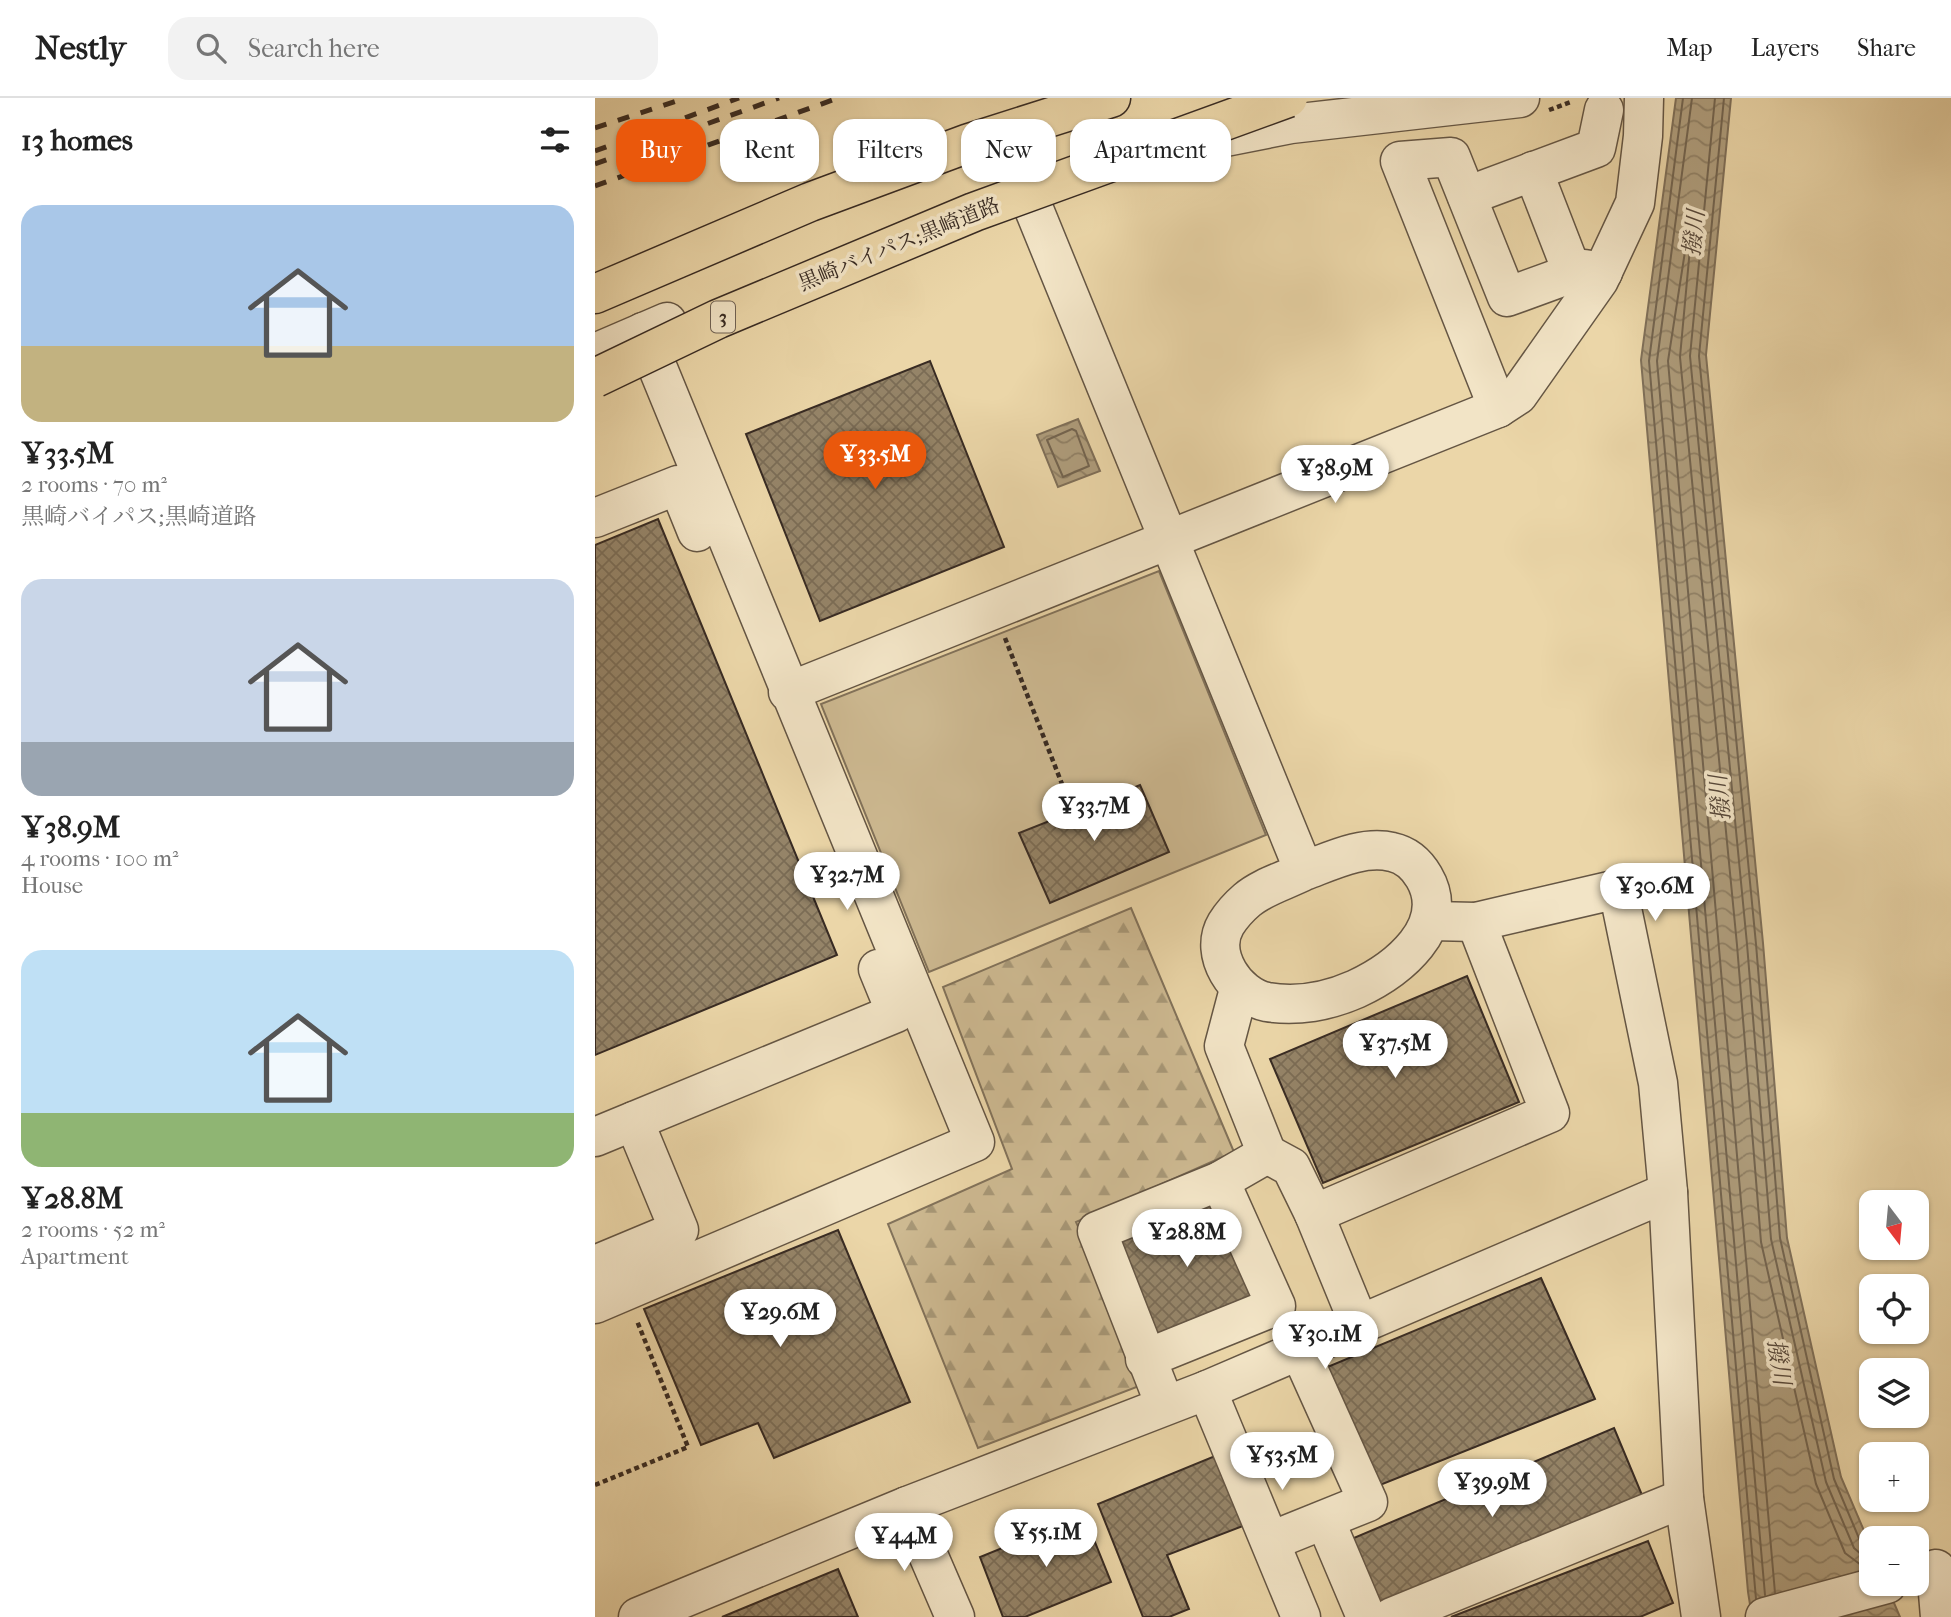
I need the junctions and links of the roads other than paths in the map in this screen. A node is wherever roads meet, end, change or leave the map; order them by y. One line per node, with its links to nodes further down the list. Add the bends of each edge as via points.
1 (1111, 98): 6 (highway)
2 (1288, 98): 19 (highway, 黒崎バイパス;黒崎道路 / 3, bridge, via 974,212)
3 (1520, 98): 11 (street, via 1290,124)
4 (1644, 98): 14 (street)
5 (1604, 110): 9 (street)
6 (1045, 119)
7 (961, 146): 17 (highway, via 810,202)
8 (961, 147): 18 (highway, via 783,234)
9 (1596, 148): 10 (street); 14 (street, via 1608,177)
10 (1533, 171): 15 (street); 16 (street)
11 (1056, 173)
12 (1017, 182): 20 (street)
13 (1023, 182): 26 (street)
14 (1637, 183): 16 (street, via 1635,203)
15 (1467, 196): 16 (street, via 1507,298); 24 (street, via 1451,158 1400,161)
16 (1588, 273): 24 (street, via 1518,395)
17 (595, 294)
18 (595, 318)
19 (718, 319): 22 (highway, bridge); 23 (highway, 黒崎バイパス;黒崎道路 / 3, bridge)
20 (643, 332): 21 (street); 27 (street)
21 (595, 353)
22 (595, 371)
23 (595, 378)
24 (1498, 408): 26 (street)
25 (595, 518): 32 (street, via 678,485 896,1013)
26 (1168, 540): 27 (street); 28 (street)
27 (788, 692): 38 (street, via 975,1142)
28 (1304, 871): 29 (street, via 1353,853 1392,852 1417,864 1431,889); 31 (street, via 1249,898 1225,926 1221,960)
29 (1433, 921): 30 (street); 31 (street, via 1390,969 1355,989 1308,1004 1266,1001)
30 (1476, 922): 35 (street, via 1618,889 1658,1083); 36 (street, via 1550,1113)
31 (1239, 989): 34 (street, via 1224,1046)
32 (634, 1121): 33 (street); 37 (street, via 679,1230)
33 (595, 1137)
34 (1243, 1168): 36 (street, via 1291,1167); 40 (street); 41 (street, via 1276,1306); 41 (street, via 1097,1231)
35 (1668, 1192): 39 (street); 44 (street)
36 (1314, 1214): 39 (street)
37 (595, 1265)
38 (610, 1298)
39 (1360, 1326): 40 (street)
40 (1305, 1347): 42 (street); 46 (street, via 1368,1502)
41 (1145, 1359): 43 (street)
42 (1207, 1390): 43 (street); 47 (street)
43 (1165, 1405): 45 (street)
44 (1684, 1498): 54 (street); 55 (street)
45 (907, 1506): 50 (street); 51 (street)
46 (1325, 1520): 47 (street); 53 (street)
47 (1271, 1541): 52 (street)
48 (1934, 1569): 57 (street)
49 (1859, 1592): 56 (street)
50 (662, 1613)
51 (955, 1617)
52 (1301, 1617)
53 (1366, 1617)
54 (1392, 1617)
55 (1701, 1617)
56 (1765, 1617)
57 (1940, 1617)

